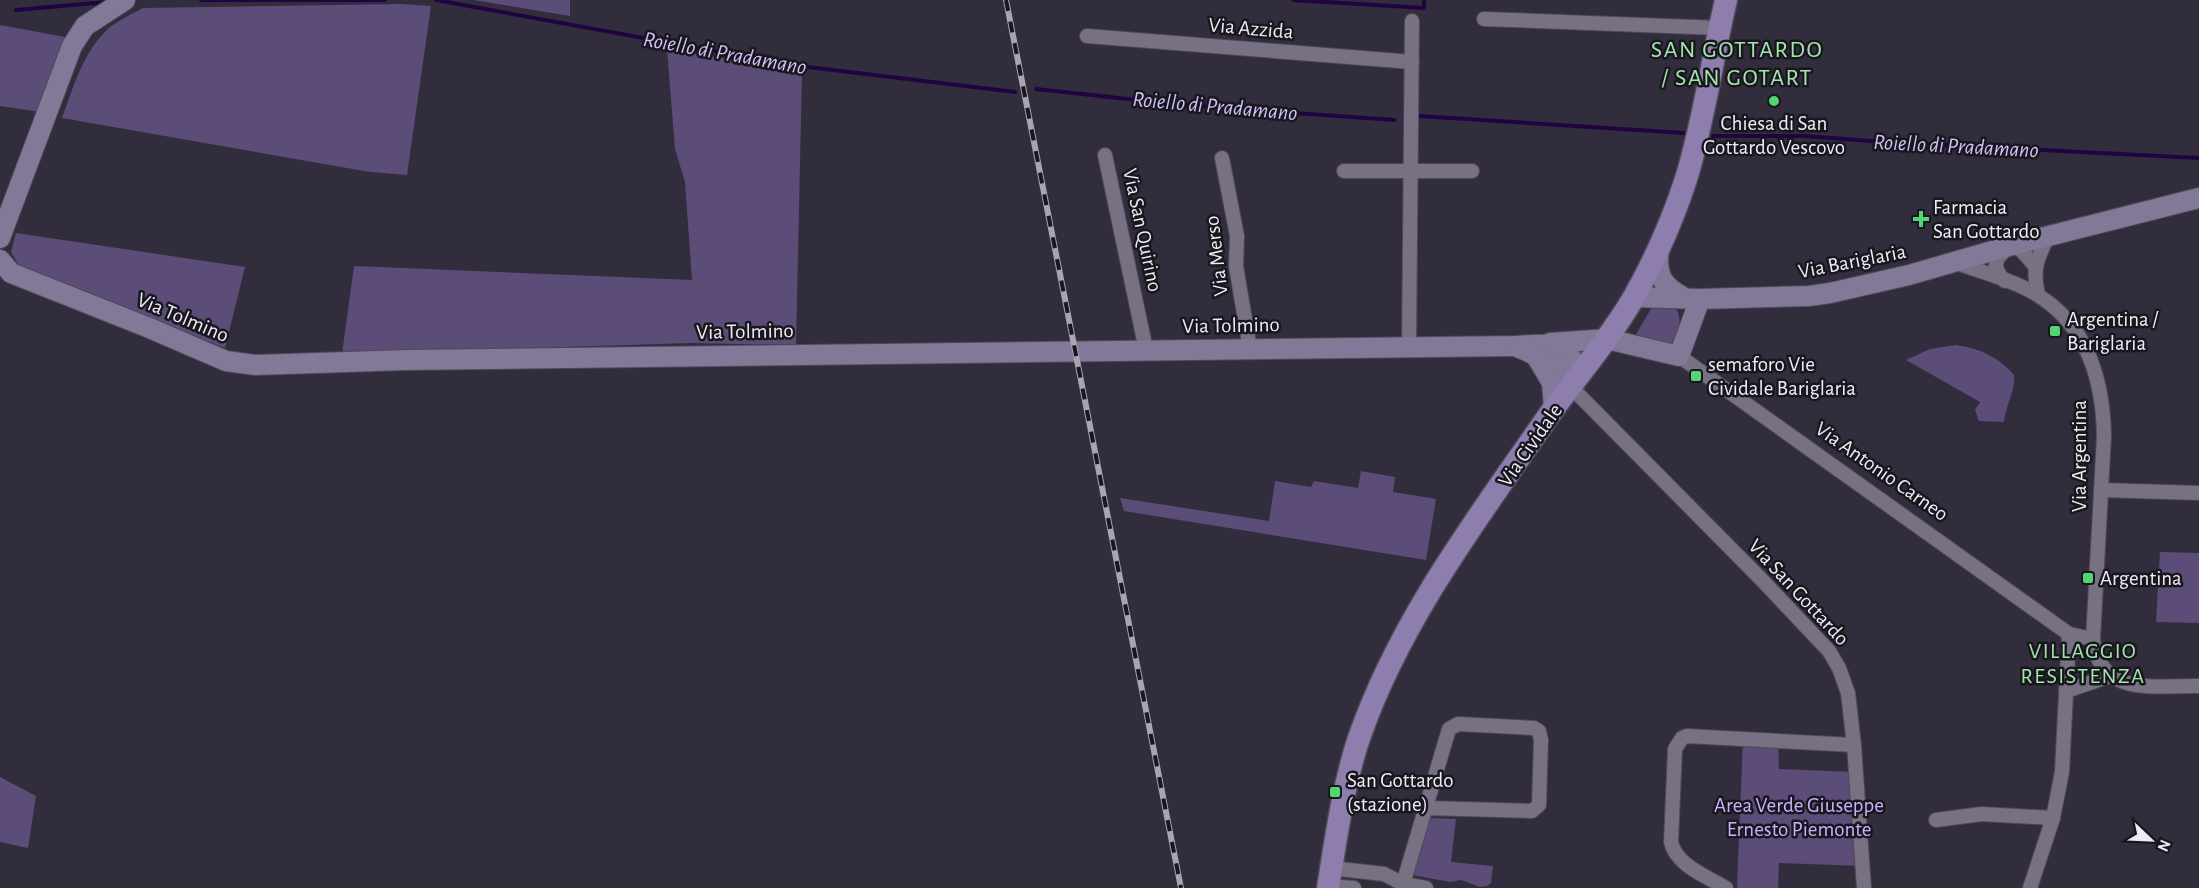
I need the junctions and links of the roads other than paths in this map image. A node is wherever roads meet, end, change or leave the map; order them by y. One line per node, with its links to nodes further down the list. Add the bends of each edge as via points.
1 (124, 0): 15 (street, via 85,26 72,46)
2 (1726, 0): 5 (main road, Via Cividale)
3 (1484, 19): 5 (street)
4 (1412, 21): 7 (street)
5 (1720, 28): 17 (main road, Via Cividale, via 1686,176)
6 (1088, 36): 7 (street, Via Azzida)
7 (1412, 62): 11 (street)
8 (1105, 155): 29 (street, Via San Quirino)
9 (1222, 158): 27 (street, Via Merso, via 1237,236 1236,266)
10 (1344, 171): 11 (street)
11 (1411, 171): 12 (street); 26 (street)
12 (1473, 171)
13 (2199, 198): 14 (street, Via Bariglaria)
14 (2048, 237): 16 (street, Via Bariglaria); 20 (street)
15 (0, 238)
16 (2013, 245): 19 (street, Via Bariglaria); 20 (street); 21 (street, via 2003,251 1995,266)
17 (1659, 246): 23 (main road, Via Cividale); 24 (street, via 1662,281 1671,291)
18 (0, 260): 29 (street, Via Tolmino, via 11,273 226,361 256,365)
19 (1954, 262): 21 (street, Via Argentina); 24 (street, Via Bariglaria, via 1819,295)
20 (2035, 266): 22 (street)
21 (2005, 281): 22 (street, Via Argentina)
22 (2038, 294): 33 (street, Via Argentina, via 2077,333 2098,379 2103,404)
23 (1634, 297): 24 (street, Via Bariglaria); 25 (main road, Via Cividale)
24 (1692, 298): 30 (street)
25 (1606, 339): 28 (street, Via Tolmino); 30 (street, Via Antonio Carneo); 31 (main road, Via Cividale)
26 (1409, 347): 27 (street, Via Tolmino); 28 (street, Via Tolmino)
27 (1250, 349): 29 (street, Via Tolmino)
28 (1541, 349): 31 (street, Via Tolmino); 32 (street, via 1552,383)
29 (1146, 350)
30 (1679, 356): 35 (street, Via Antonio Carneo)
31 (1575, 381): 32 (main road, Via Cividale); 40 (street, Via San Gottardo, via 1829,651 1848,693)
32 (1554, 409): 44 (main road, Via Cividale, via 1435,584 1395,654 1352,762)
33 (2101, 490): 34 (street); 36 (street, Via Argentina)
34 (2199, 493)
35 (2069, 634): 36 (street, Via Antonio Carneo); 39 (street)
36 (2092, 639): 37 (street, via 2096,656)
37 (2109, 676): 38 (street, via 2128,685); 39 (street)
38 (2199, 686)
39 (2066, 691): 42 (street, via 2062,772)
40 (1854, 745): 48 (street, via 1687,736 1680,740 1675,749 1673,852); 49 (street, Via San Gottardo)
41 (1426, 808): 41 (street, via 1536,809 1539,731 1452,726); 45 (street)
42 (2053, 818): 43 (street, via 1982,814); 50 (street)
43 (1936, 820)
44 (1329, 881): 45 (street, via 1384,874); 46 (street)
45 (1396, 886): 47 (street)
46 (1354, 888)
47 (1426, 888)
48 (1725, 888)
49 (1864, 888)
50 (2030, 888)

